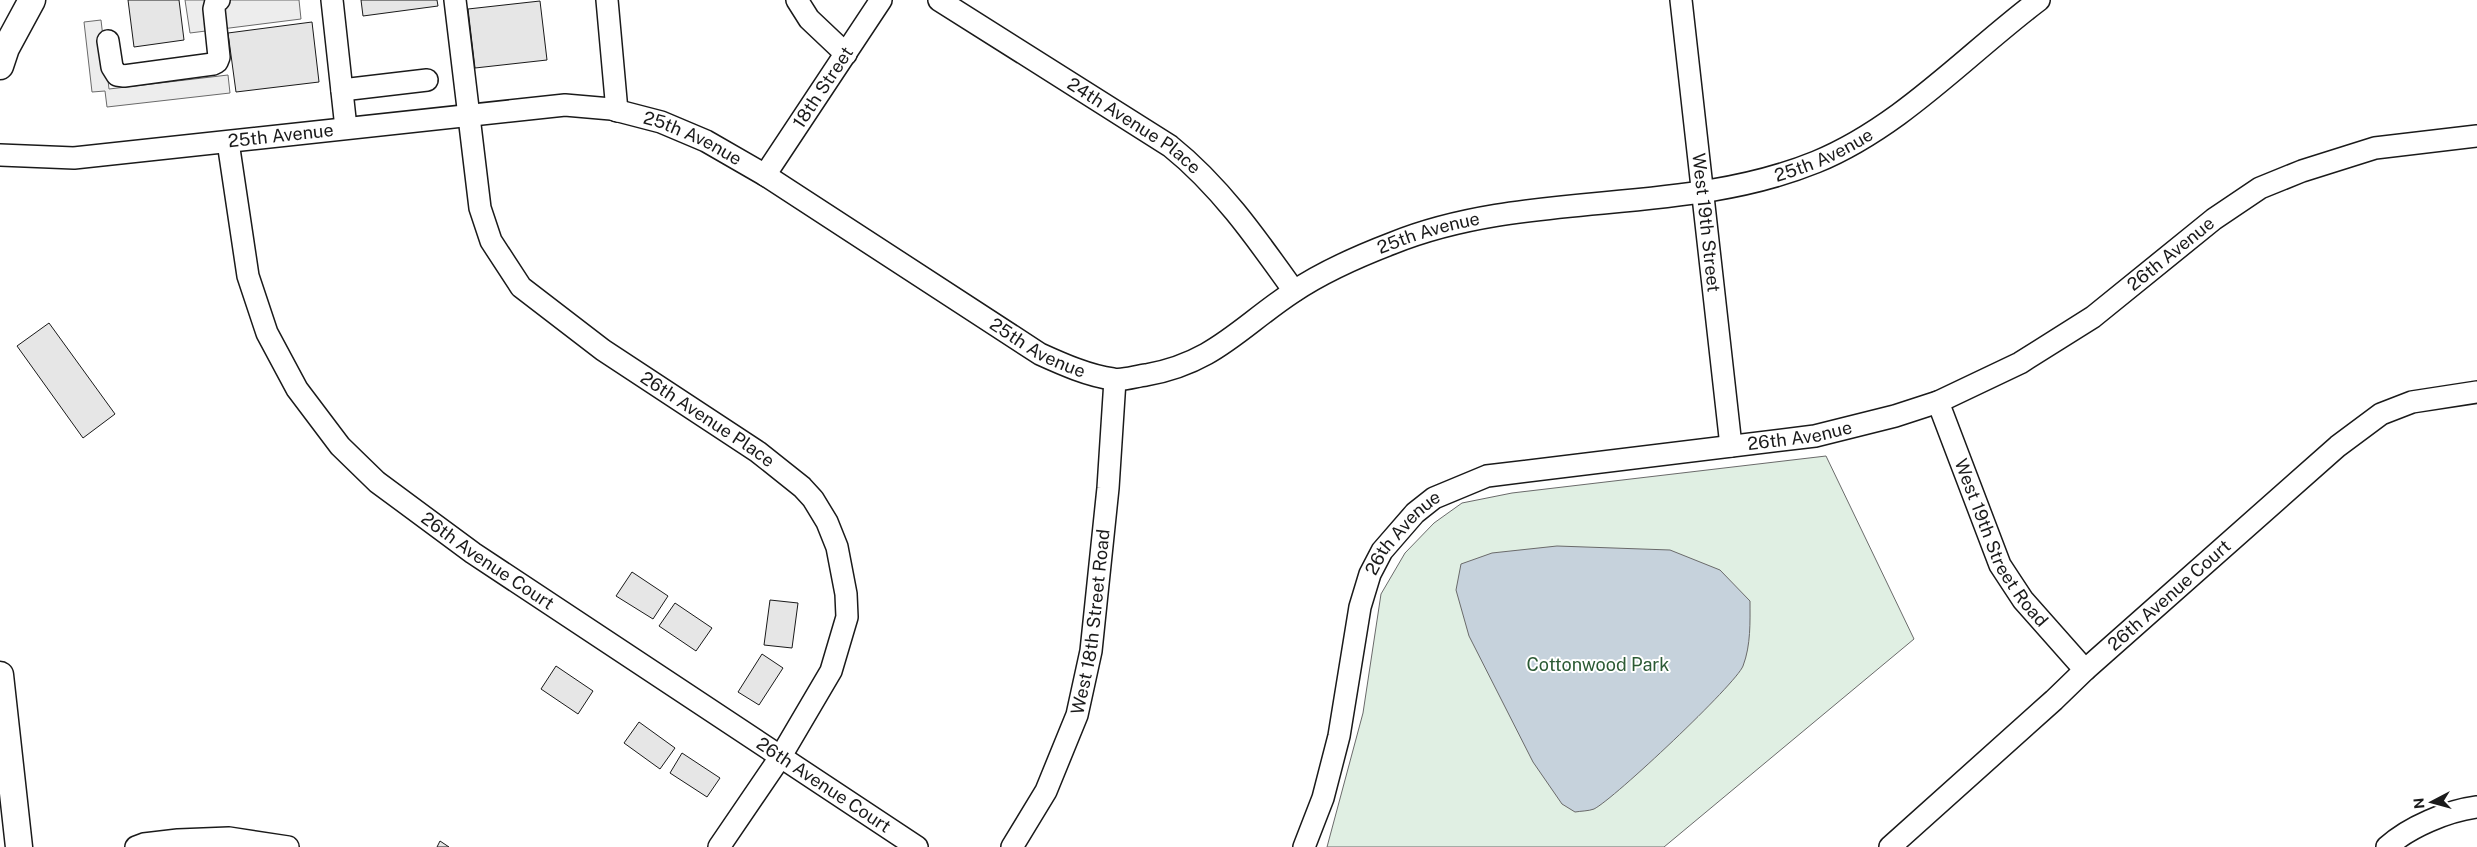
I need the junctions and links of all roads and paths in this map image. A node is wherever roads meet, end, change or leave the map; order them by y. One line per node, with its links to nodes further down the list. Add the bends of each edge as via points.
1 (32, 0): 13 (main road)
2 (219, 0): 11 (street, via 214,9 219,57 213,64 117,75 112,67)
3 (332, 0): 15 (street)
4 (455, 0): 17 (street, 26th Avenue Place)
5 (606, 0): 16 (street)
6 (797, 0): 12 (street, via 809,19)
7 (881, 0): 12 (street, 18th Street)
8 (940, 0): 24 (street, 24th Avenue Place, via 1189,161 1226,200)
9 (1680, 0): 23 (street, West 19th Street)
10 (2039, 0): 23 (street, 25th Avenue, via 1910,105 1843,150 1788,172)
11 (108, 41)
12 (846, 54): 22 (street, 18th Street)
13 (0, 66)
14 (427, 80): 15 (street)
15 (342, 90): 18 (street)
16 (618, 111): 17 (street, 25th Avenue, via 564,105); 22 (street, 25th Avenue, via 661,122 697,137)
17 (469, 114): 18 (street, 25th Avenue); 31 (street, 26th Avenue Place, via 480,208 491,241 521,287 603,350 758,452 802,487 827,522 837,547 846,594 846,618 831,671)
18 (346, 128): 20 (street, 25th Avenue)
19 (2477, 136): 27 (street, 26th Avenue, via 2374,148 2302,170 2260,188 2214,219 2093,317 2020,363)
20 (228, 142): 21 (street, 25th Avenue, via 74,158); 31 (street, 26th Avenue Court, via 248,276 267,333 297,389 340,446 377,482 473,552)
21 (0, 155)
22 (766, 175): 25 (street, 25th Avenue, via 1040,354 1061,364)
23 (1702, 192): 24 (street, 25th Avenue, via 1446,224 1356,257); 28 (street, West 19th Street)
24 (1294, 292): 25 (street, 25th Avenue, via 1201,358 1168,371)
25 (1115, 380): 38 (street, West 18th Street Road, via 1108,488 1091,651 1077,715 1046,791)
26 (2477, 392): 29 (street, 26th Avenue Court, via 2412,402 2381,414 2338,446)
27 (1938, 402): 28 (street, 26th Avenue, via 1815,436); 29 (street, West 19th Street Road, via 2000,565 2023,600)
28 (1731, 446): 39 (street, 26th Avenue, via 1487,476 1434,498 1415,513 1382,551 1370,574 1360,607 1339,736 1323,798)
29 (2085, 670): 40 (street, 26th Avenue Court)
30 (0, 675): 33 (main road)
31 (781, 756): 36 (street, 26th Avenue Place); 37 (street, 26th Avenue Court)
32 (2477, 807): 41 (street, via 2433,820)
33 (12, 840)
34 (136, 847): 35 (street, via 178,840 229,838)
35 (288, 847)
36 (719, 847)
37 (917, 847)
38 (1012, 847)
39 (1304, 847)
40 (1890, 847)
41 (2386, 847)

